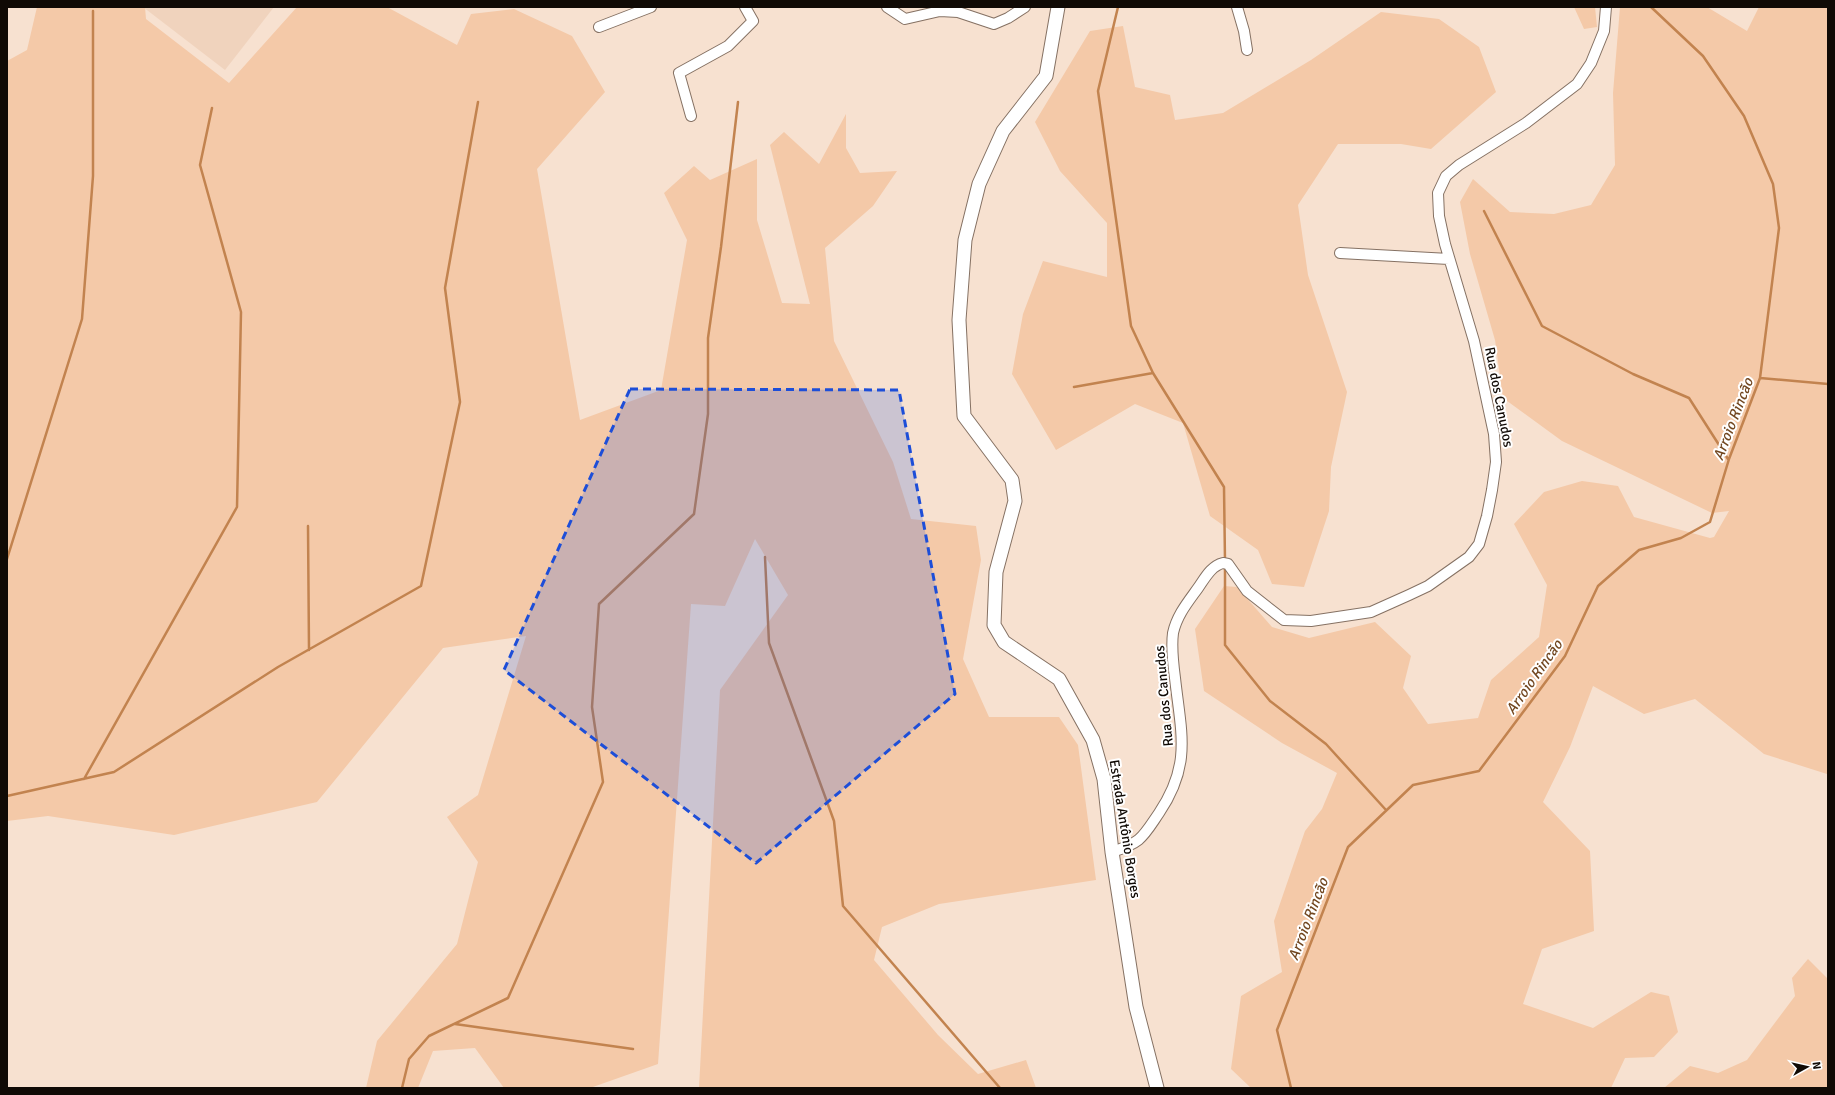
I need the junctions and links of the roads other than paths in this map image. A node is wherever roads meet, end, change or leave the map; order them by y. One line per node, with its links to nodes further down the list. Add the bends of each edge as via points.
1 (651, 7): 8 (street)
2 (745, 7): 10 (street, via 753,21 728,46 679,73)
3 (888, 7): 4 (street, via 905,19 940,11 958,12 994,24)
4 (1025, 7)
5 (1058, 7): 13 (street, Estrada Antônio Borges, via 1046,76 1003,131 979,184 965,240 959,320 964,416 1012,480 1015,501 996,572 994,625 1004,642 1059,679 1094,740 1104,779)
6 (1238, 7): 9 (street)
7 (1606, 7): 12 (street, Rua dos Canudos, via 1604,30 1591,63 1577,84 1526,123 1446,176 1438,194 1439,216)
8 (599, 27)
9 (1247, 50)
10 (691, 116)
11 (1340, 253): 12 (street)
12 (1449, 259): 13 (street, Rua dos Canudos, via 1474,342 1494,434 1496,462 1487,516 1479,544 1469,557 1428,586 1371,612 1311,620 1284,620 1248,591 1228,564 1223,563 1212,568 1178,616 1173,633 1172,653 1183,755 1177,782 1172,794 1141,839 1134,845)
13 (1112, 852): 14 (street, Estrada Antônio Borges, via 1136,1007)
14 (1156, 1088)

